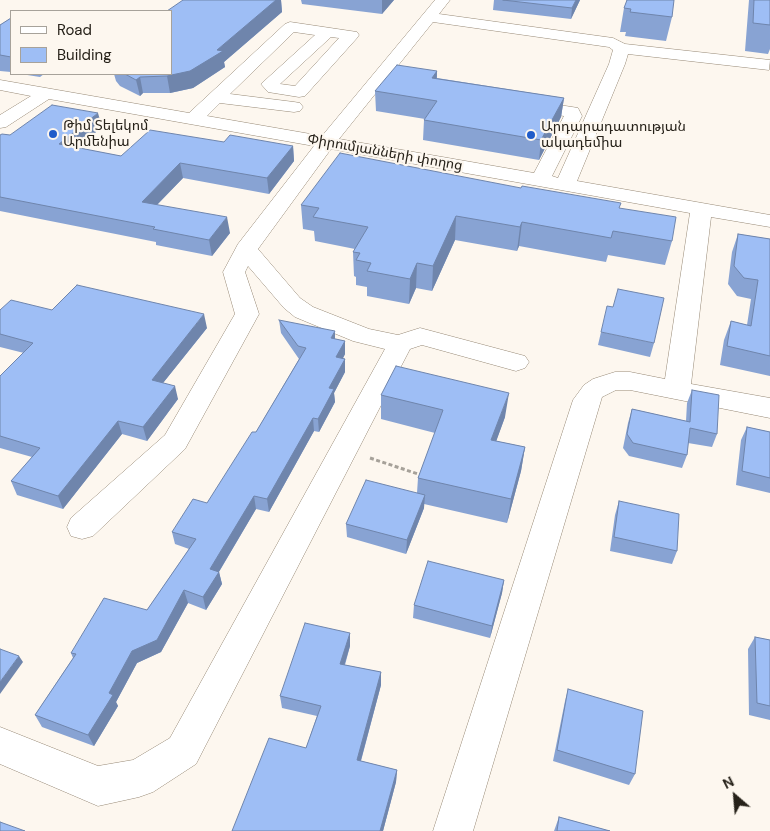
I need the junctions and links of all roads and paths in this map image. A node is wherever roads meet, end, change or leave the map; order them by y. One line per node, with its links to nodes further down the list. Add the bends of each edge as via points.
1 (442, 0): 2 (street)
2 (430, 17): 4 (street, via 612,42); 15 (street)
3 (327, 32): 3 (street, via 270,84 274,88 299,92 351,35); 7 (street, via 290,27)
4 (621, 48): 5 (street); 17 (street)
5 (769, 65)
6 (0, 86): 8 (street, Փիրումյանների փողոց)
7 (216, 97): 12 (street); 13 (street)
8 (39, 98): 9 (street, Փիրումյանների փողոց); 11 (street, via 17,100); 14 (street)
9 (64, 98): 13 (street, Փիրումյանների փողոց); 14 (street)
10 (514, 103): 16 (street, via 572,112 573,116)
11 (0, 107)
12 (294, 107)
13 (197, 114): 15 (street, Փիրումյանների փողոց)
14 (4, 131)
15 (326, 143): 16 (street, Փիրումյանների փողոց); 20 (street)
16 (540, 181): 17 (street, Փիրումյանների փողոց)
17 (565, 185): 18 (street, Փիրումյանների փողոց)
18 (701, 210): 19 (street, Փիրումյանների փողոց); 23 (street)
19 (770, 221)
20 (246, 249): 21 (street, via 292,304 304,312 362,335); 27 (street, via 234,272 247,314 175,442)
21 (400, 344): 22 (street, via 420,336); 25 (street)
22 (516, 362)
23 (677, 389): 24 (street); 29 (street, via 615,381 593,391 587,400)
24 (770, 408)
25 (344, 449): 26 (path); 28 (street, via 183,751 139,778 98,786)
26 (426, 477)
27 (82, 527)
28 (0, 745)
29 (453, 831)

